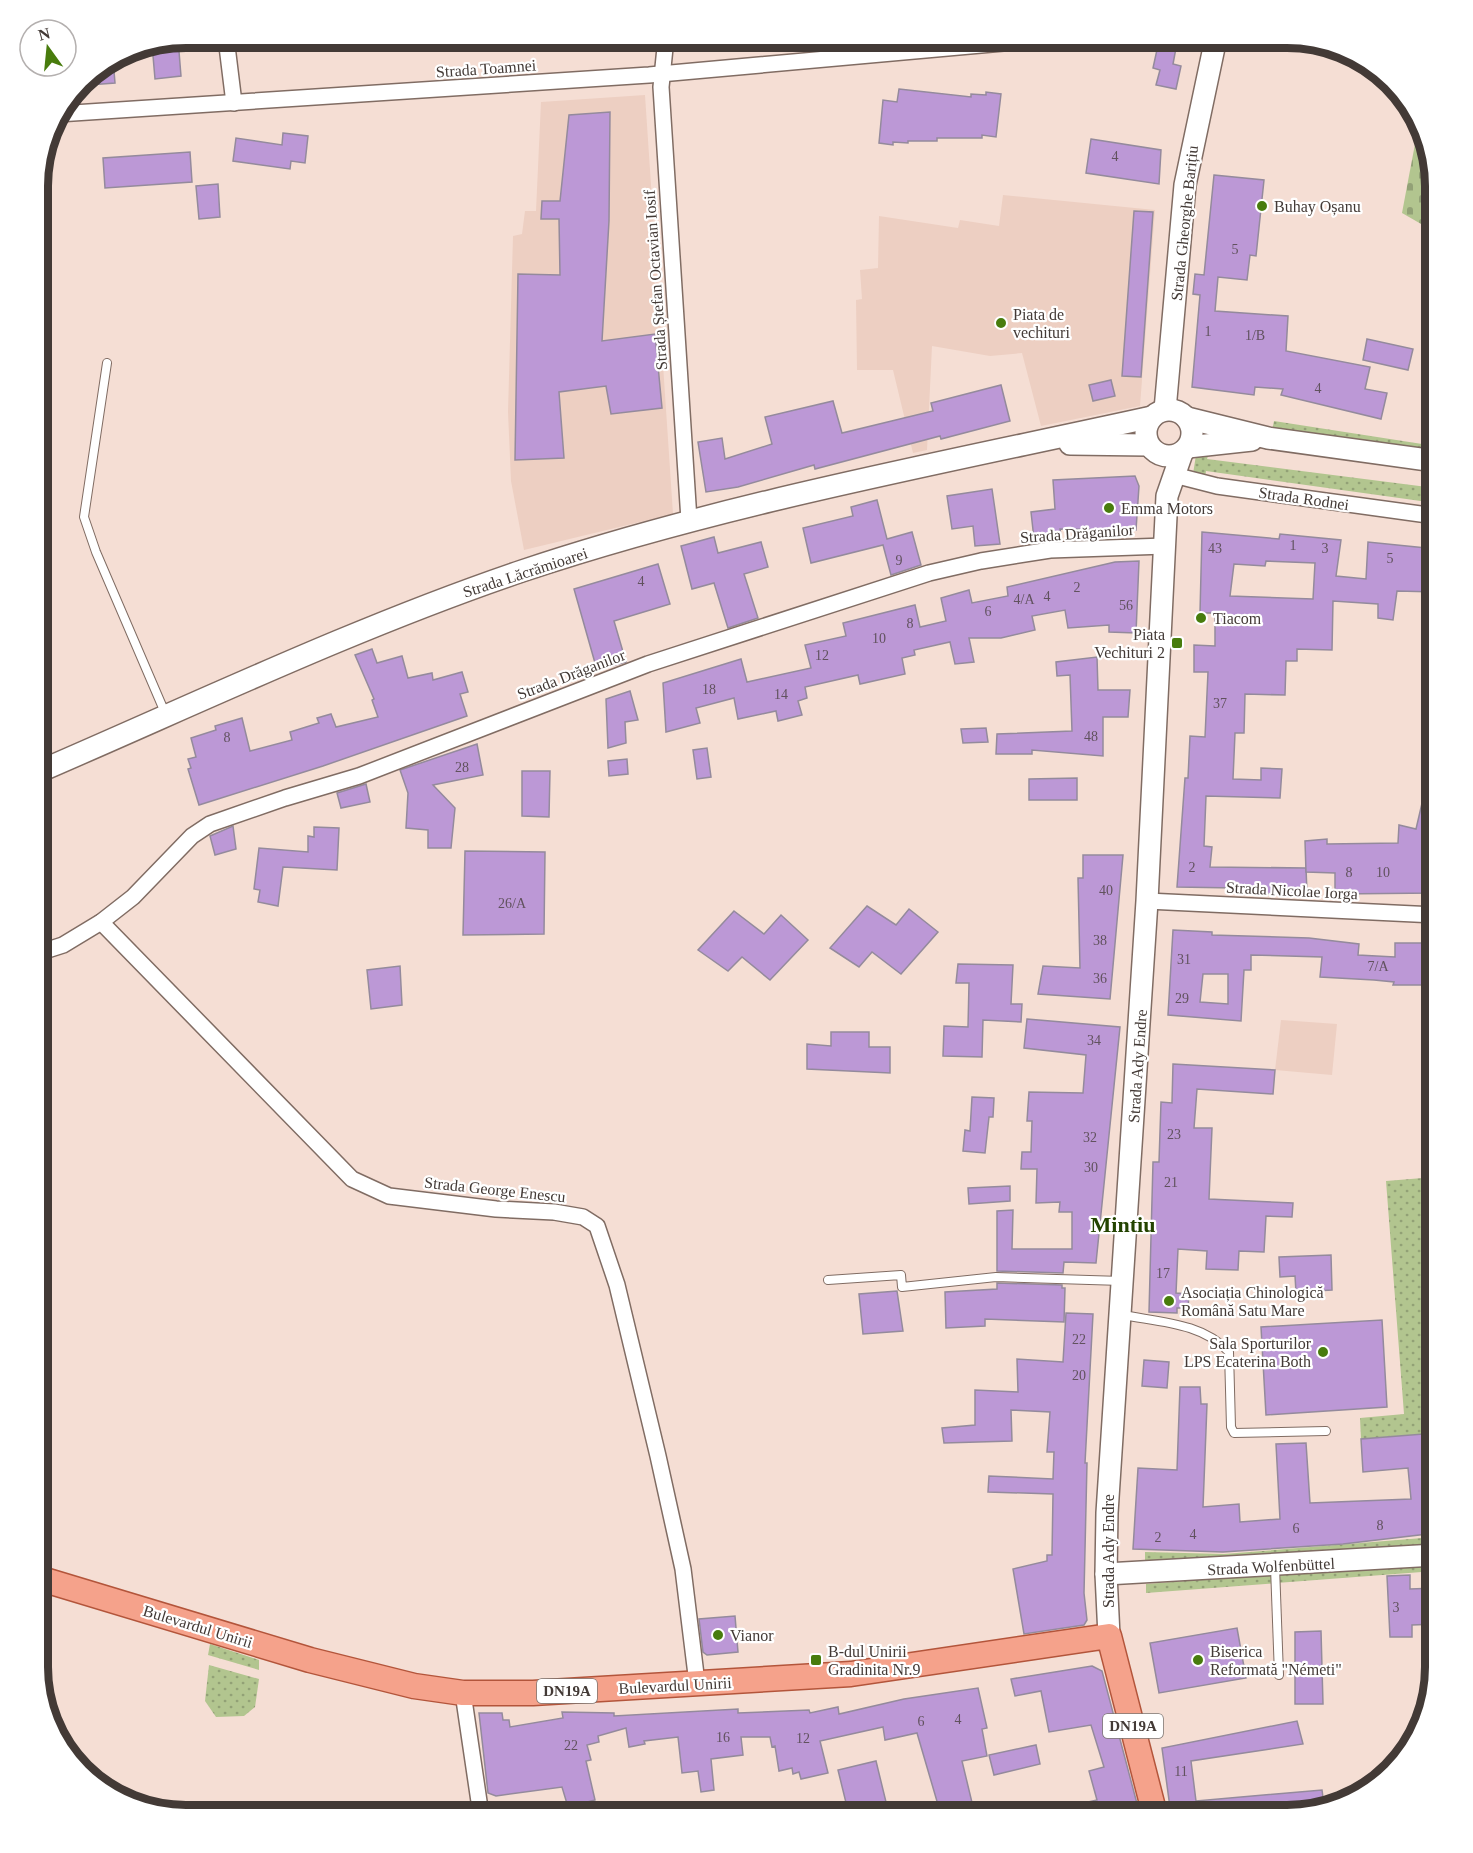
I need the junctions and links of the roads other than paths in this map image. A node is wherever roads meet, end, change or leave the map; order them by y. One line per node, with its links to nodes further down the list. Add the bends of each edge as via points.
1 (227, 48): 6 (street)
2 (664, 48): 5 (street, Strada Ștefan Octavian Iosif)
3 (948, 48): 5 (street, Strada Toamnei)
4 (1214, 48): 9 (main road, Strada Gheorghe Barițiu, via 1185,185)
5 (660, 74): 6 (street, Strada Toamnei); 19 (street, Strada Ștefan Octavian Iosif)
6 (234, 103): 7 (street, Strada Toamnei)
7 (70, 111)
8 (106, 363): 21 (lane, via 84,517)
9 (1159, 413): 10 (main road, via 1181,413); 12 (main road, Strada Lăcrămioarei); 13 (main road, DN19A, via 1145,431)
10 (1187, 418): 11 (main road); 14 (main road, DN19A, via 1192,432)
11 (1268, 438): 14 (main road); 15 (main road)
12 (1036, 443): 13 (main road, Strada Lăcrămioarei); 19 (main road, Strada Lăcrămioarei)
13 (1151, 448): 14 (main road, via 1167,457); 17 (main road, Strada Ady Endre / DN19A)
14 (1185, 450): 16 (main road, Strada Ady Endre / DN19A)
15 (1425, 459)
16 (1174, 475): 17 (main road, Strada Ady Endre / DN19A); 18 (street, Strada Rodnei, via 1217,486)
17 (1167, 496): 20 (main road, Strada Ady Endre / DN19A)
18 (1425, 514)
19 (689, 520): 21 (main road, Strada Lăcrămioarei, via 411,610)
20 (1165, 546): 23 (main road, Strada Ady Endre / DN19A); 25 (street, Strada Drăganilor, via 1050,550 981,561 929,573 648,664 359,776 210,824 192,836 133,897)
21 (166, 717): 22 (main road, Strada Lăcrămioarei)
22 (48, 768)
23 (1147, 901): 24 (street, Strada Nicolae Iorga); 28 (main road, Strada Ady Endre / DN19A)
24 (1425, 914)
25 (101, 922): 26 (street, Strada Drăganilor, via 63,945); 37 (street, Strada George Enescu, via 352,1179 389,1196 554,1212 583,1217 597,1226 617,1286 660,1467 682,1569)
26 (48, 949)
27 (828, 1280): 28 (lane, via 901,1275 902,1287 996,1277)
28 (1123, 1281): 29 (main road, Strada Ady Endre / DN19A)
29 (1121, 1315): 30 (lane, via 1194,1328 1220,1341 1229,1352 1234,1433); 33 (main road, Strada Ady Endre / DN19A)
30 (1326, 1431)
31 (1425, 1556): 32 (main road, Strada Wolfenbüttel)
32 (1275, 1566): 33 (main road, Strada Wolfenbüttel); 36 (lane)
33 (1106, 1574): 35 (main road, Strada Ady Endre / DN19A)
34 (48, 1581): 38 (main road, Bulevardul Unirii / DN19A, via 310,1660 414,1686)
35 (1109, 1636): 37 (main road, Bulevardul Unirii / DN19A, via 851,1674); 40 (main road, DN19A)
36 (1279, 1675)
37 (697, 1683): 38 (main road, Bulevardul Unirii / DN19A, via 534,1693)
38 (463, 1693): 39 (street)
39 (480, 1805)
40 (1152, 1805)

